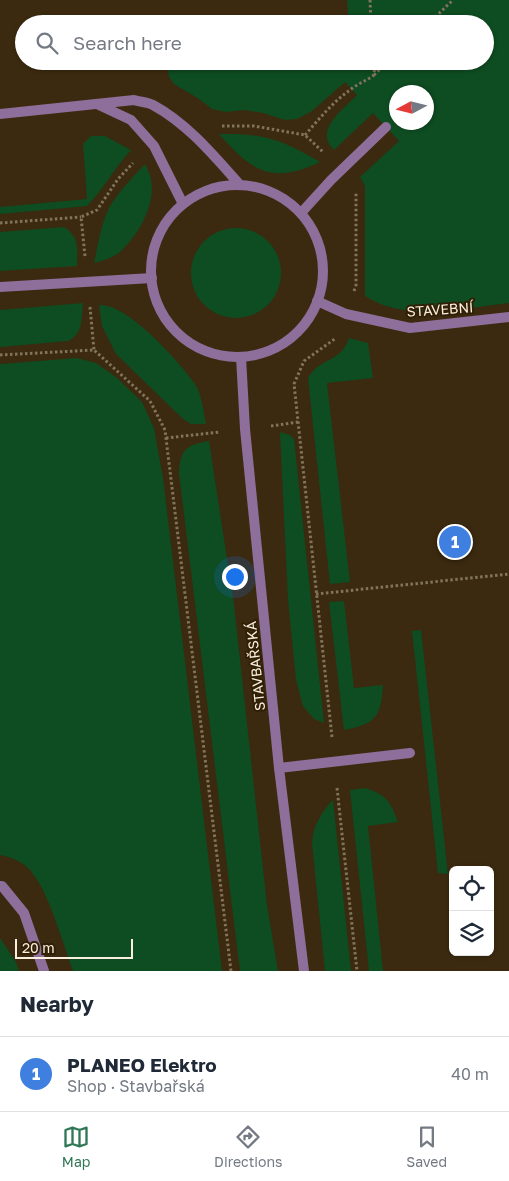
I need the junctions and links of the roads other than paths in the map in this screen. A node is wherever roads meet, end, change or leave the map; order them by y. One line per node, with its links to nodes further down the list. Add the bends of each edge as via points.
1 (98, 104): 2 (street); 4 (street, via 134,100 151,104 205,145); 5 (street, via 131,120 154,146)
2 (0, 114)
3 (386, 127): 6 (street)
4 (240, 185): 5 (street, via 210,189); 6 (street, via 273,193)
5 (183, 204): 7 (street, via 161,229 152,261)
6 (300, 213): 9 (street, via 310,225 321,254 322,278)
7 (152, 278): 8 (street); 11 (street, via 155,296 174,329 204,350 222,356)
8 (0, 288)
9 (317, 301): 10 (street, STAVEBNÍ, via 346,314 410,328); 11 (street, via 310,316 288,340 273,349)
10 (509, 317)
11 (241, 357): 13 (street, STAVBAŘSKÁ, via 245,429)
12 (410, 753): 13 (street)
13 (279, 768): 16 (street, STAVBAŘSKÁ)
14 (0, 886): 15 (street, via 24,913)
15 (44, 971)
16 (304, 971)

